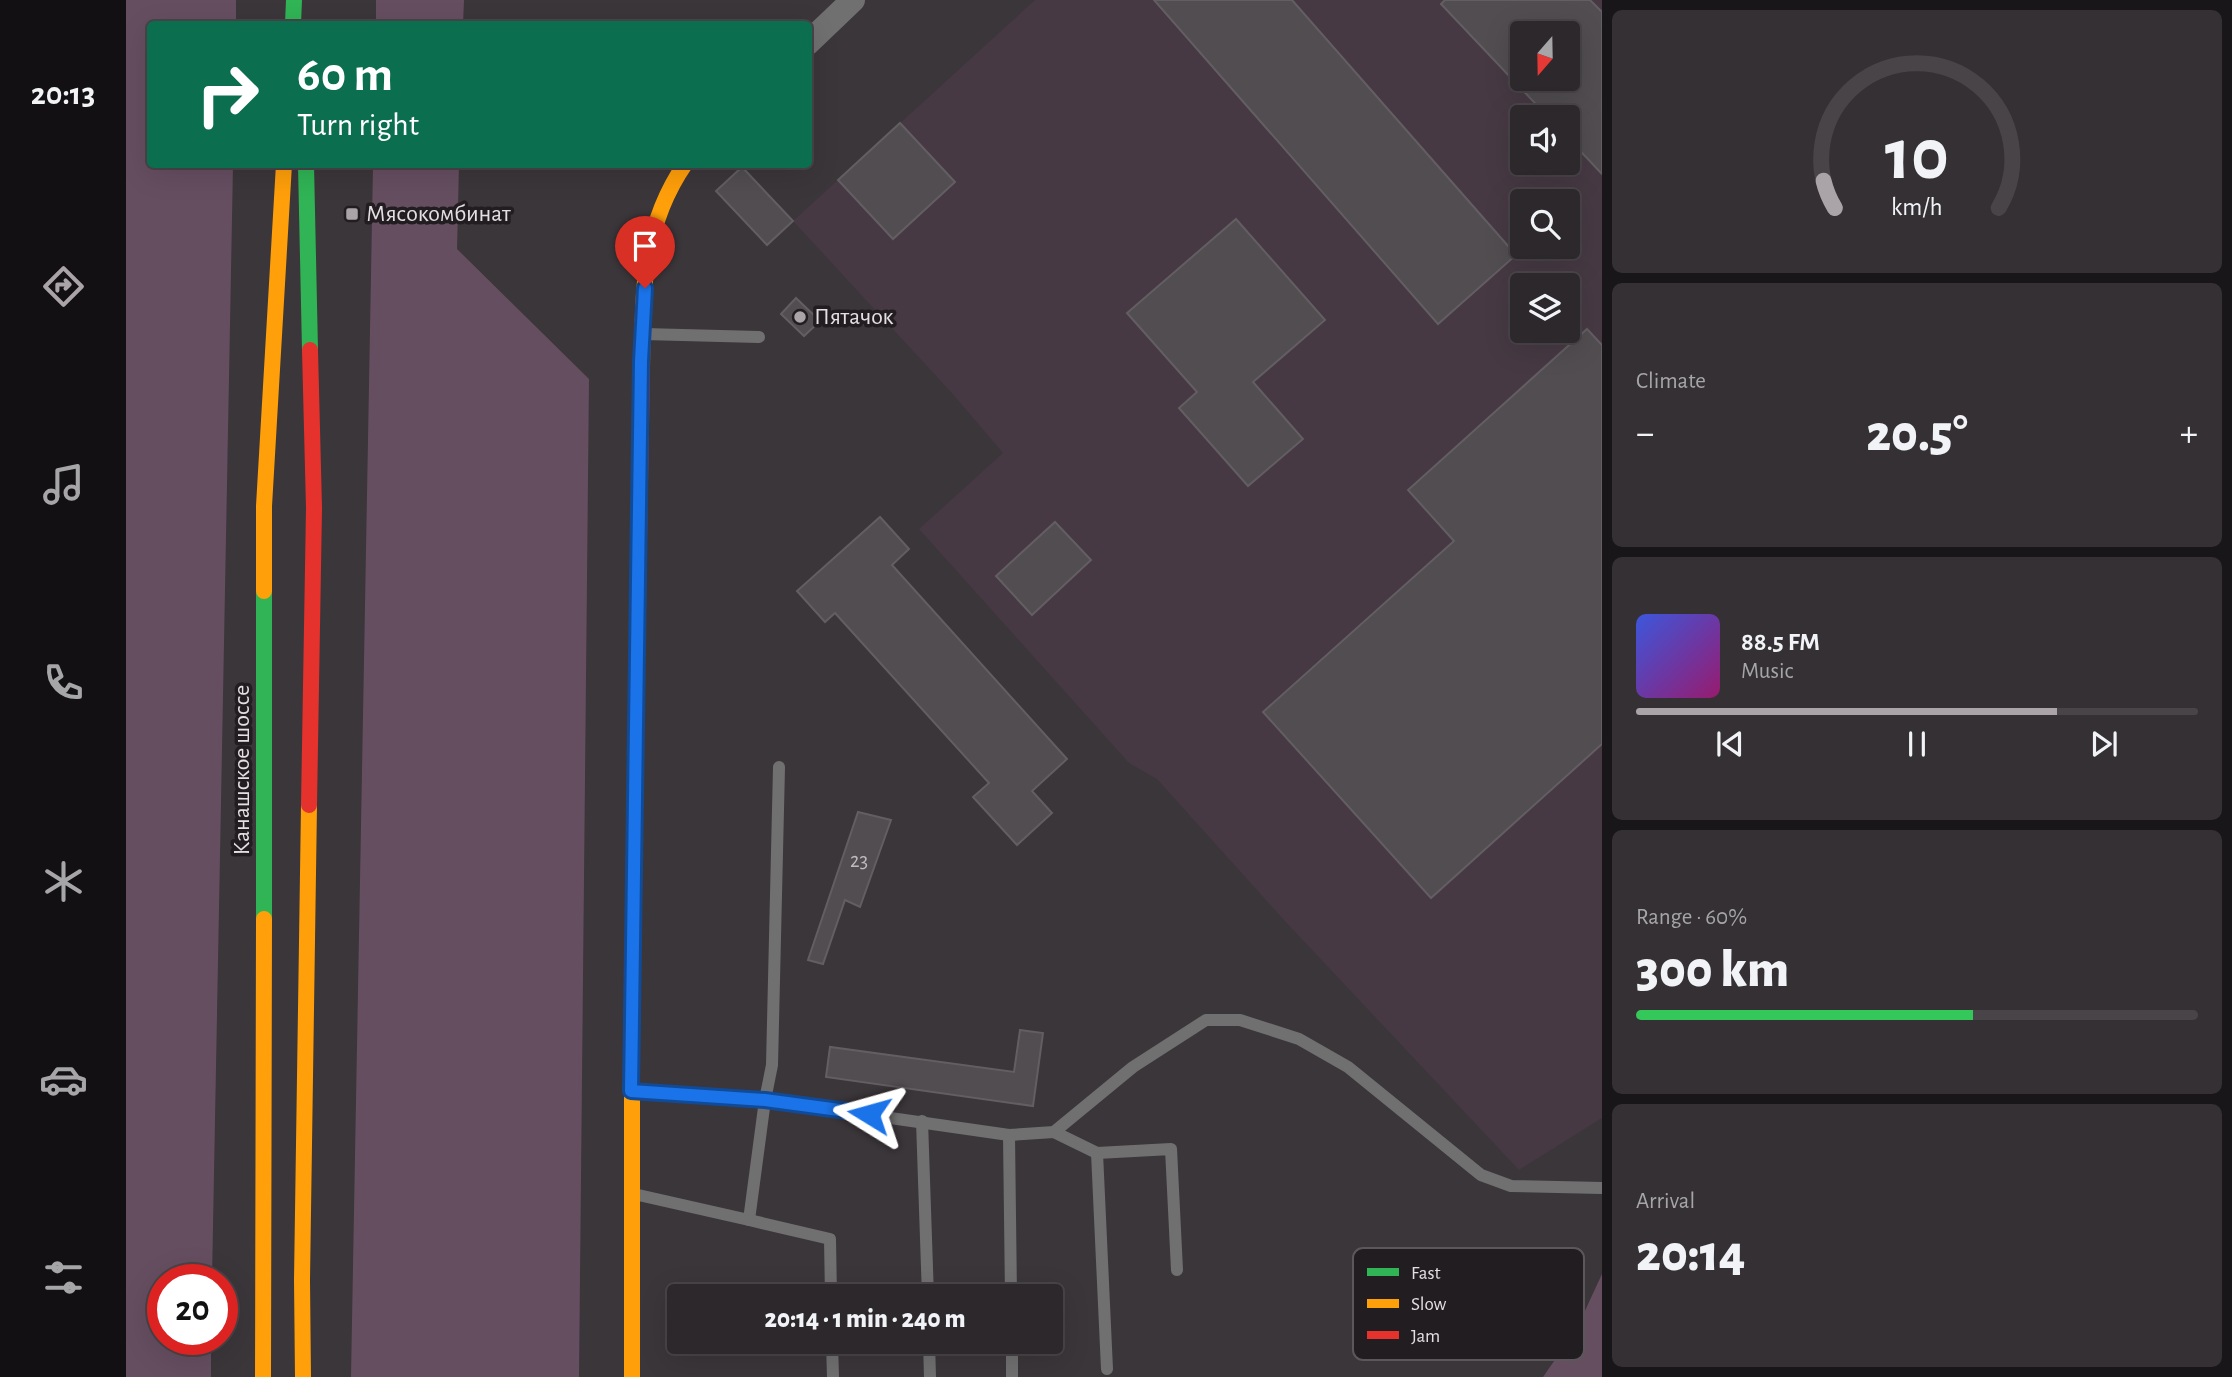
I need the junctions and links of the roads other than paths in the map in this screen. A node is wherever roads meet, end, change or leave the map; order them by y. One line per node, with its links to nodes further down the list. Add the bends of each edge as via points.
1 (294, 0): 4 (main road)
2 (300, 0): 5 (main road)
3 (853, 0): 6 (street)
4 (293, 21)
5 (301, 21)
6 (812, 39)
7 (284, 168): 30 (main road, Канашское шоссе, via 264,506)
8 (306, 168): 31 (main road, via 314,508)
9 (682, 168): 10 (main road, via 658,209 648,241)
10 (642, 334): 11 (lane); 13 (main road)
11 (760, 337)
12 (779, 766): 14 (lane, via 772,1065)
13 (631, 1091): 14 (lane); 20 (main road)
14 (765, 1100): 15 (lane); 21 (lane)
15 (922, 1121): 17 (lane); 24 (lane)
16 (1054, 1132): 17 (lane); 18 (lane); 19 (lane, via 1133,1067 1206,1020 1240,1020 1299,1039 1348,1067 1482,1175 1511,1186)
17 (1009, 1135): 25 (lane)
18 (1097, 1153): 22 (lane, via 1171,1149); 29 (lane)
19 (1602, 1188)
20 (631, 1194): 21 (lane); 32 (main road)
21 (749, 1220): 23 (lane, via 830,1239)
22 (1177, 1270)
23 (831, 1284)
24 (928, 1284)
25 (1011, 1284)
26 (832, 1354): 33 (lane)
27 (929, 1354): 34 (lane)
28 (1012, 1354): 35 (lane)
29 (1107, 1369)
30 (263, 1377)
31 (303, 1377)
32 (632, 1377)
33 (833, 1377)
34 (930, 1377)
35 (1012, 1377)

